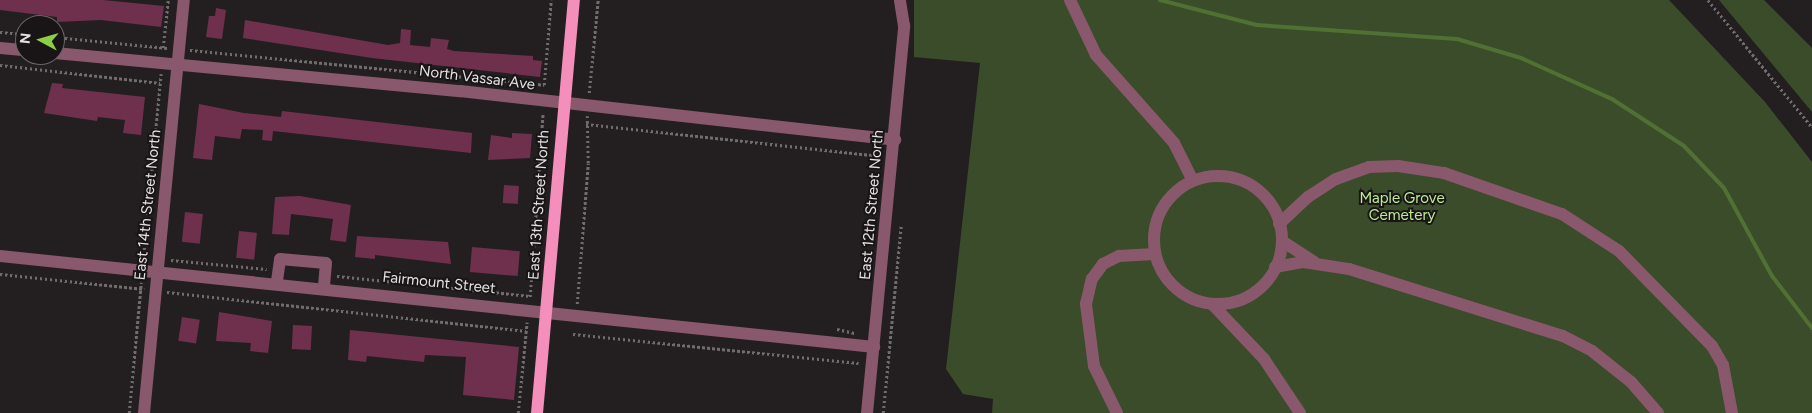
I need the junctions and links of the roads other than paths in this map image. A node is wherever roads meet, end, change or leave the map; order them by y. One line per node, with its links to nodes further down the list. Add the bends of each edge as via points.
1 (184, 0): 8 (street, East 14th Street North)
2 (574, 0): 9 (main road, East 13th Street North)
3 (900, 0): 10 (street, East 12th Street North, via 904,26)
4 (1070, 0): 11 (street, via 1096,55 1174,143)
5 (0, 48): 6 (street)
6 (15, 49)
7 (65, 54): 8 (street, North Vassar Ave)
8 (178, 64): 9 (street, North Vassar Ave); 18 (street, East 14th Street North)
9 (563, 105): 10 (street, North Vassar Ave); 22 (main road, East 13th Street North)
10 (895, 140): 23 (street, East 12th Street North)
11 (1193, 181): 12 (street, via 1233,177 1252,185 1267,199); 14 (street, via 1174,193 1160,211 1154,232)
12 (1279, 224): 13 (street); 30 (street, via 1308,197 1336,179 1369,167 1398,166 1444,173 1562,214 1618,251 1712,346 1723,365)
13 (1282, 241): 16 (street); 17 (street)
14 (1155, 254): 21 (street, via 1164,275 1179,292); 27 (street, via 1118,256 1104,264 1092,279 1086,304 1094,366)
15 (0, 256): 18 (street, Fairmount Street)
16 (1318, 264): 17 (street); 29 (street, via 1563,336 1592,351 1631,382)
17 (1275, 267): 21 (street, via 1258,290 1241,301)
18 (158, 270): 19 (street, Fairmount Street); 24 (street, East 14th Street North)
19 (278, 282): 20 (street, Fairmount Street); 20 (street, via 280,259 326,263)
20 (324, 287): 22 (street, Fairmount Street)
21 (1212, 304): 28 (street, via 1264,359)
22 (547, 313): 23 (street, Fairmount Street); 25 (main road, East 13th Street North)
23 (874, 346): 26 (street, East 12th Street North)
24 (144, 413)
25 (537, 413)
26 (867, 413)
27 (1117, 413)
28 (1300, 413)
29 (1658, 413)
30 (1732, 413)

